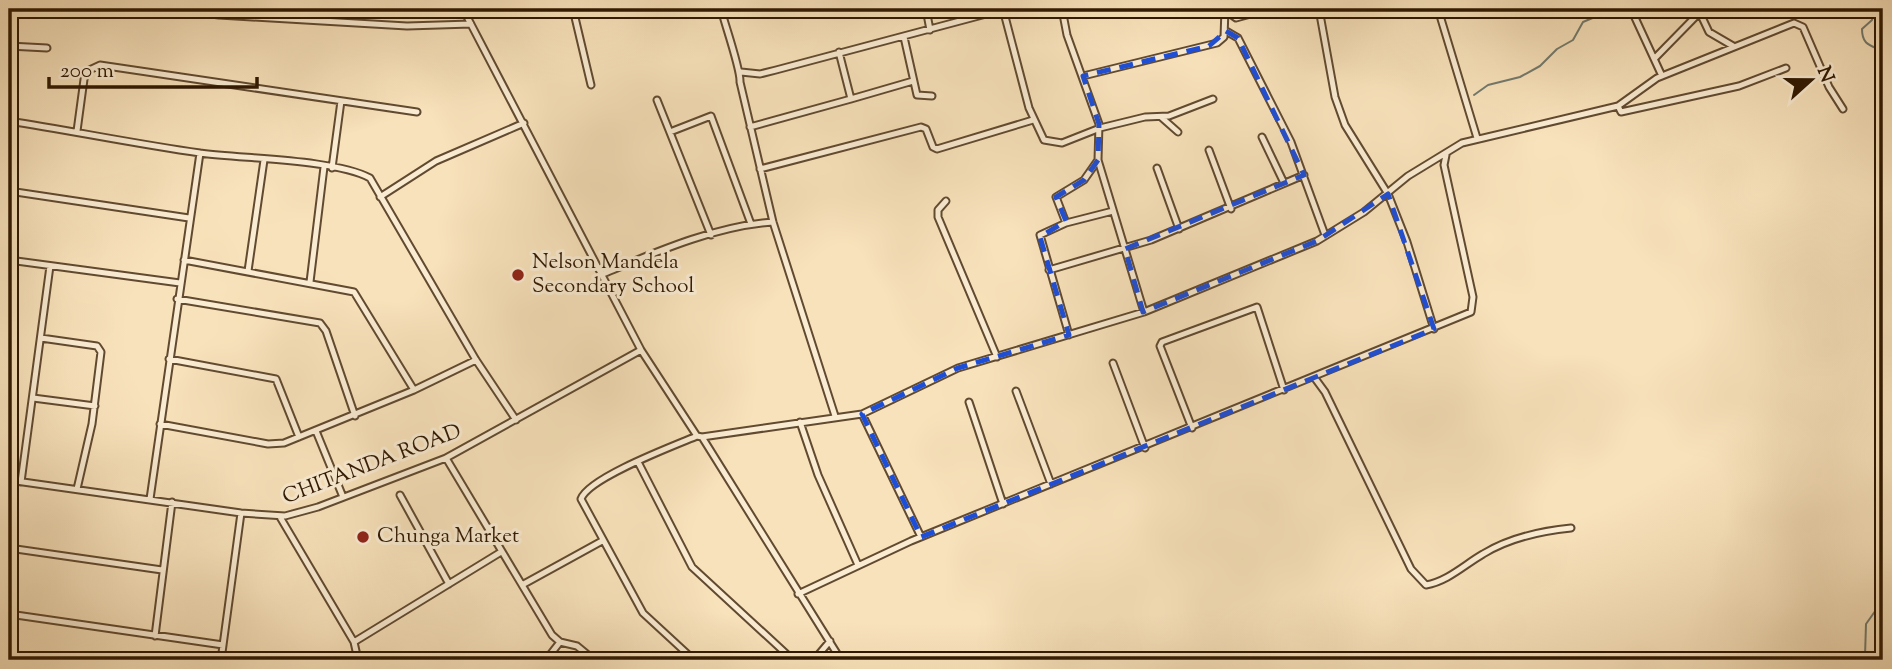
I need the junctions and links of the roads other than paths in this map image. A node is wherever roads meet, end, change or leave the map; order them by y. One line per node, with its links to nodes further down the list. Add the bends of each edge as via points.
1 (170, 9): 15 (street, via 407,26)
2 (463, 9): 15 (street)
3 (573, 9): 29 (street)
4 (720, 9): 25 (street)
5 (926, 9): 16 (street)
6 (1004, 9): 13 (street); 39 (street)
7 (1062, 9): 26 (street)
8 (1225, 9): 9 (street, via 1236,18); 17 (street)
9 (1269, 9)
10 (1319, 9): 61 (street, via 1332,84 1345,125)
11 (1438, 9): 48 (street)
12 (1631, 9): 23 (street)
13 (990, 10): 16 (street)
14 (1701, 11): 20 (street, via 1709,32); 23 (street)
15 (471, 24): 41 (street)
16 (930, 30): 18 (street)
17 (1226, 32): 26 (street, via 1222,40 1209,46); 58 (street, via 1238,38)
18 (904, 37): 22 (street); 28 (street)
19 (9, 46): 21 (street)
20 (1734, 47): 27 (street); 36 (street, via 1798,22)
21 (47, 48)
22 (839, 51): 25 (street, via 760,74); 31 (street)
23 (1655, 58): 27 (street)
24 (1786, 68): 35 (street, via 1704,96 1621,112)
25 (741, 72): 42 (street)
26 (1083, 76): 43 (street)
27 (1662, 76): 35 (street)
28 (913, 81): 30 (street, via 919,97); 31 (street)
29 (591, 85)
30 (932, 96)
31 (851, 99): 42 (street)
32 (1213, 99): 38 (street)
33 (657, 100): 45 (street)
34 (341, 101): 37 (street); 44 (street, via 94,66 85,72); 55 (street)
35 (1618, 106): 48 (street)
36 (1843, 109)
37 (417, 113)
38 (1161, 117): 43 (street); 46 (street)
39 (1033, 120): 43 (street, via 1040,136 1057,144); 57 (street, via 937,149 921,127)
40 (9, 121): 44 (street)
41 (524, 123): 62 (street, via 436,161); 79 (street)
42 (750, 127): 57 (street)
43 (1100, 128): 53 (street)
44 (77, 131): 50 (street)
45 (670, 132): 69 (street, via 711,116); 71 (street)
46 (1178, 132)
47 (1262, 137): 59 (street)
48 (1477, 138): 51 (street)
49 (1209, 150): 64 (street)
50 (200, 153): 52 (street); 66 (street)
51 (1446, 155): 61 (street, via 1408,176); 84 (street, via 1444,165 1474,306 1471,312)
52 (264, 160): 54 (street); 78 (street)
53 (1098, 160): 65 (street); 68 (street, via 1084,180 1056,197)
54 (324, 167): 55 (street); 80 (street)
55 (332, 168): 62 (street, via 370,178)
56 (1157, 168): 70 (street)
57 (760, 169): 67 (street)
58 (1304, 175): 59 (street); 72 (street)
59 (1284, 183): 64 (street)
60 (9, 191): 66 (street)
61 (1388, 194): 72 (street); 84 (street)
62 (380, 197): 90 (street)
63 (946, 201): 88 (street, via 938,217)
64 (1231, 209): 70 (street)
65 (1113, 211): 68 (street); 73 (street)
66 (189, 218): 75 (street)
67 (773, 222): 69 (street); 101 (street)
68 (1066, 223): 77 (street, via 1040,235)
69 (751, 224): 71 (street)
70 (1179, 229): 73 (street)
71 (711, 235): 79 (street)
72 (1325, 235): 83 (street, via 1295,252)
73 (1124, 249): 77 (street); 83 (street)
74 (9, 260): 76 (street)
75 (184, 260): 78 (street); 81 (street)
76 (51, 266): 81 (street); 86 (street)
77 (1049, 270): 85 (street)
78 (248, 271): 80 (street)
79 (603, 274): 87 (street)
80 (310, 282): 93 (street, via 350,290 360,298)
81 (180, 283): 82 (street)
82 (177, 299): 89 (street); 100 (street, via 320,323)
83 (1144, 312): 85 (street)
84 (1434, 329): 92 (street)
85 (1069, 335): 88 (street)
86 (41, 338): 96 (street); 98 (street, via 99,348)
87 (641, 350): 102 (street, CHITANDA ROAD); 107 (street)
88 (997, 357): 99 (street, via 958,368)
89 (169, 359): 104 (street); 108 (street, via 276,379)
90 (477, 360): 93 (street); 102 (street)
91 (1113, 363): 109 (street)
92 (1314, 377): 94 (street); 123 (street, via 1411,569 1426,584 1437,583 1513,540)
93 (414, 390): 100 (street)
94 (1284, 390): 105 (street); 105 (street, via 1257,307 1182,333 1160,346)
95 (1016, 391): 114 (street)
96 (33, 398): 98 (street); 113 (street)
97 (968, 402): 120 (street)
98 (95, 405): 115 (street)
99 (862, 414): 101 (street); 124 (street)
100 (355, 416): 106 (street)
101 (835, 416): 103 (street)
102 (516, 420): 110 (street, CHITANDA ROAD)
103 (800, 422): 107 (street); 128 (street)
104 (160, 424): 108 (street, via 268,444); 118 (street)
105 (1192, 428): 109 (street)
106 (316, 431): 108 (street); 117 (street)
107 (700, 436): 111 (street); 132 (street)
108 (299, 437)
109 (1145, 448): 114 (street)
110 (446, 458): 117 (street, CHITANDA ROAD); 127 (street)
111 (638, 461): 125 (street, via 582,495 582,505); 144 (street, via 692,566)
112 (9, 480): 113 (street, CHITANDA ROAD)
113 (21, 482): 115 (street, CHITANDA ROAD)
114 (1051, 484): 120 (street)
115 (77, 489): 118 (street, CHITANDA ROAD)
116 (400, 495): 130 (street)
117 (343, 497): 122 (street, CHITANDA ROAD)
118 (150, 499): 119 (street, CHITANDA ROAD)
119 (172, 502): 121 (street, CHITANDA ROAD); 129 (street)
120 (1003, 504): 124 (street)
121 (241, 513): 122 (street, CHITANDA ROAD); 138 (street)
122 (280, 517): 136 (street)
123 (1571, 528)
124 (921, 537): 128 (street)
125 (602, 541): 131 (street); 143 (street, via 643,613)
126 (9, 548): 129 (street)
127 (501, 552): 130 (street); 131 (street)
128 (858, 565): 132 (street)
129 (162, 570): 134 (street)
130 (449, 584): 136 (street)
131 (522, 585): 137 (street)
132 (798, 594): 135 (street)
133 (9, 614): 134 (street)
134 (155, 636): 138 (street)
135 (830, 640): 145 (street); 146 (street)
136 (354, 642): 140 (street)
137 (560, 642): 141 (street); 142 (street, via 577,646)
138 (223, 645): 139 (street)
139 (221, 660)
140 (358, 660)
141 (546, 660)
142 (594, 660)
143 (694, 660)
144 (793, 660)
145 (814, 660)
146 (841, 660)

